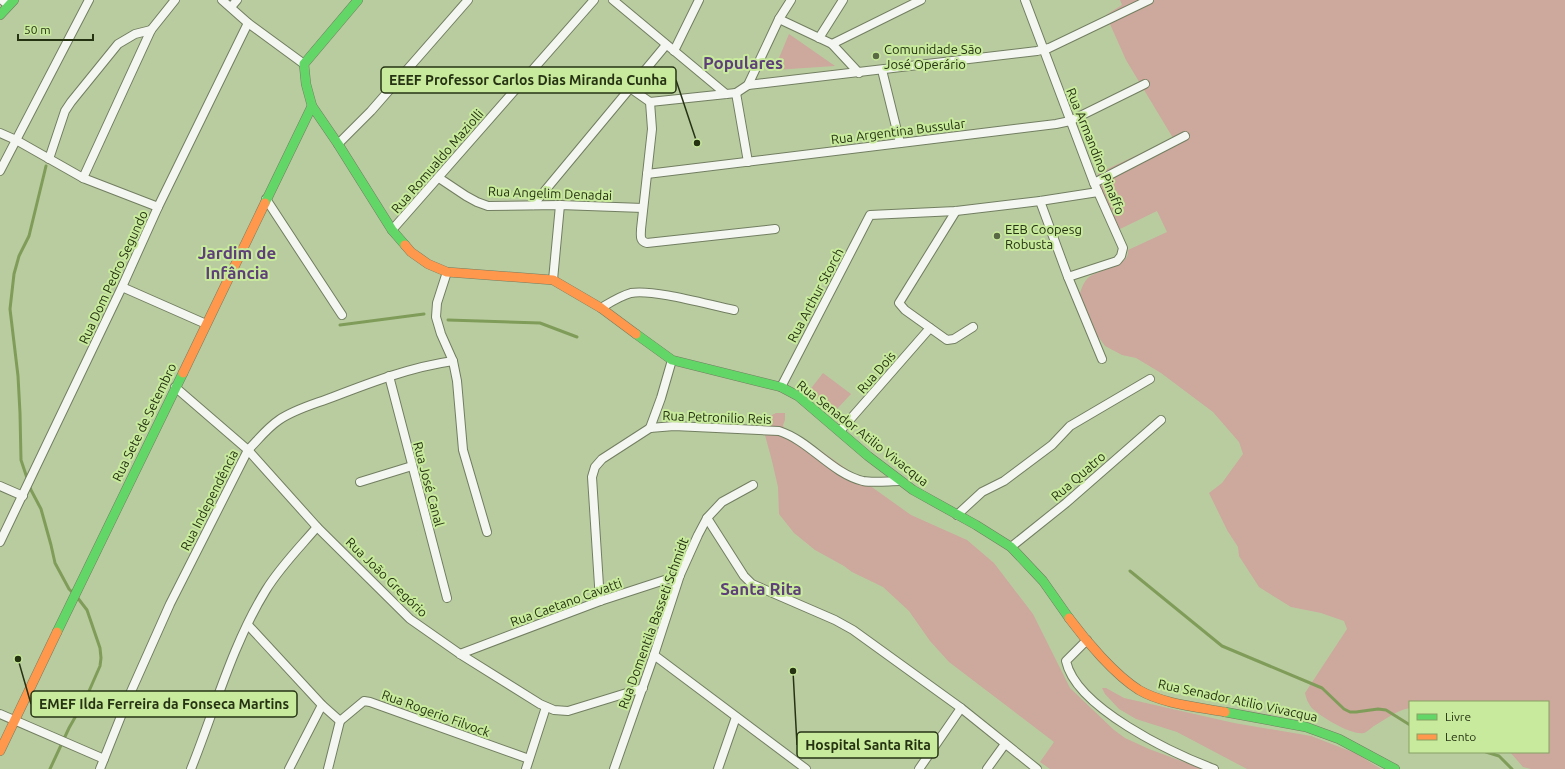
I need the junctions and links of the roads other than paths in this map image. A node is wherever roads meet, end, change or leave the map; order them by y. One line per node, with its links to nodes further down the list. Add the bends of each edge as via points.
1 (89, 0): 39 (street)
2 (175, 0): 20 (street)
3 (222, 0): 16 (street)
4 (237, 0): 16 (street)
5 (358, 0): 26 (street)
6 (468, 0): 41 (street, via 371,111)
7 (594, 0): 47 (street, Rua Romualdo Maziolli)
8 (613, 0): 23 (street)
9 (700, 0): 25 (street)
10 (791, 0): 18 (street)
11 (842, 0): 21 (street)
12 (921, 0): 22 (street)
13 (1025, 0): 24 (street, Rua Armandino Pinaffo)
14 (1149, 0): 24 (street)
15 (8, 2): 17 (street)
16 (230, 7): 19 (street)
17 (0, 15)
18 (779, 19): 21 (street); 30 (street)
19 (248, 23): 26 (street); 54 (street, Rua Dom Pedro Segundo)
20 (151, 30): 42 (street, via 135,34 118,44 71,102 65,111); 46 (street)
21 (818, 38): 22 (street)
22 (832, 44): 28 (street)
23 (666, 45): 25 (street); 31 (street)
24 (1044, 50): 27 (street); 36 (street, Rua Armandino Pinaffo)
25 (674, 51): 33 (street)
26 (304, 64): 35 (street, Rua Senador Atilio Vivacqua)
27 (882, 70): 28 (street); 40 (street)
28 (859, 73): 30 (street)
29 (1145, 84): 36 (street, Rua Argentina Bussular)
30 (748, 85): 32 (street)
31 (630, 88): 34 (street); 53 (street)
32 (736, 93): 33 (street); 43 (street)
33 (726, 94): 34 (street)
34 (650, 102): 45 (street, via 652,129)
35 (312, 106): 41 (street, Rua Senador Atilio Vivacqua); 50 (street, Rua Sete de Setembro)
36 (1070, 121): 40 (street, Rua Argentina Bussular); 48 (street, Rua Armandino Pinaffo)
37 (0, 133): 39 (street)
38 (1185, 136): 48 (street)
39 (16, 140): 42 (street); 44 (street)
40 (900, 143): 43 (street, Rua Argentina Bussular)
41 (338, 144): 58 (street, Rua Senador Atilio Vivacqua)
42 (49, 159): 46 (street)
43 (748, 162): 45 (street, Rua Argentina Bussular)
44 (0, 171)
45 (647, 174): 55 (street)
46 (84, 178): 54 (street)
47 (439, 178): 53 (street, Rua Angelim Denadai, via 466,196 488,206); 58 (street, Rua Romualdo Maziolli)
48 (1094, 183): 49 (street, Rua Armandino Pinaffo)
49 (1098, 192): 51 (street); 60 (street, Rua Armandino Pinaffo, via 1122,244 1123,252 1117,261)
50 (266, 199): 65 (street); 66 (street, Rua Sete de Setembro)
51 (1040, 201): 56 (street); 60 (street)
52 (560, 204): 53 (street, Rua Angelim Denadai); 55 (street, Rua Angelim Denadai); 61 (street)
53 (533, 205)
54 (158, 207): 62 (street, Rua Dom Pedro Segundo)
55 (643, 208): 57 (street, via 641,239 647,242)
56 (956, 211): 68 (street, via 900,301 903,308); 74 (street, Rua Arthur Storch, via 870,215)
57 (775, 229)
58 (392, 230): 59 (street, Rua Senador Atilio Vivacqua, via 411,252 428,264)
59 (447, 272): 61 (street, Rua Senador Atilio Vivacqua); 71 (street, via 437,303 436,316)
60 (1068, 277): 69 (street)
61 (553, 280): 63 (street, Rua Senador Atilio Vivacqua)
62 (122, 288): 66 (street); 85 (street, Rua Dom Pedro Segundo)
63 (601, 308): 64 (street, via 620,297 633,293 649,293); 70 (street, Rua Senador Atilio Vivacqua)
64 (734, 310)
65 (342, 315)
66 (206, 324): 75 (street, Rua Sete de Setembro)
67 (973, 327): 68 (street, via 951,340 944,339)
68 (930, 328): 78 (street, Rua Dois)
69 (1102, 359)
70 (672, 360): 74 (street, Rua Senador Atilio Vivacqua); 77 (street)
71 (453, 361): 72 (street, Rua Independência); 89 (street, via 463,450)
72 (388, 376): 79 (street, Rua Independência, via 297,410 266,430); 80 (street, Rua José Canal)
73 (1150, 379): 86 (street, via 1070,426 1052,445 1004,481 982,492)
74 (781, 386): 78 (street, Rua Senador Atilio Vivacqua, via 798,396)
75 (175, 387): 79 (street, Rua João Gregório); 105 (street, Rua Sete de Setembro)
76 (1161, 420): 91 (street, Rua Quatro)
77 (650, 428): 81 (street, Rua Petronilio Reis, via 674,426 779,431 792,436 840,470 864,481); 94 (street, Rua Petronilio Reis, via 602,459 595,467 592,477)
78 (840, 431): 81 (street, Rua Senador Atilio Vivacqua)
79 (248, 450): 88 (street, Rua João Gregório); 109 (street, Rua Independência, via 170,604)
80 (412, 466): 82 (street); 93 (street, Rua José Canal)
81 (900, 481): 86 (street, Rua Senador Atilio Vivacqua)
82 (360, 482)
83 (753, 485): 87 (street, Rua Domentila Basseti Schmidt, via 722,502)
84 (0, 486): 85 (street)
85 (25, 492): 90 (street, Rua Dom Pedro Segundo)
86 (957, 515): 91 (street, Rua Senador Atilio Vivacqua)
87 (707, 518): 92 (street, Rua Domentila Basseti Schmidt); 102 (street, via 744,576 752,584 846,625)
88 (317, 527): 95 (street, via 266,590); 97 (street, Rua João Gregório, via 410,619)
89 (486, 532)
90 (0, 542)
91 (1011, 547): 96 (street, Rua Senador Atilio Vivacqua, via 1043,580)
92 (680, 575): 94 (street, Rua Caetano Cavatti); 98 (street, Rua Domentila Basseti Schmidt)
93 (447, 598)
94 (600, 601): 97 (street, Rua Caetano Cavatti)
95 (248, 625): 100 (street); 112 (street, via 235,652)
96 (1087, 640): 122 (street, via 1066,661 1071,676 1081,689 1134,731 1177,754); 123 (street, Rua Senador Atilio Vivacqua, via 1129,683 1155,696 1174,702 1306,727 1339,739)
97 (460, 654): 101 (street, Rua João Gregório)
98 (654, 655): 99 (street, Rua Domentila Basseti Schmidt); 104 (street)
99 (643, 688): 101 (street, Rua João Gregório, via 568,711); 116 (street, Rua Domentila Basseti Schmidt)
100 (322, 705): 106 (street); 113 (street)
101 (546, 707): 110 (street)
102 (961, 708): 107 (street); 119 (street)
103 (0, 714): 105 (street)
104 (736, 717): 117 (street); 118 (street)
105 (15, 721): 108 (street, Rua Sete de Setembro); 109 (street)
106 (340, 721): 110 (street, Rua Rogerio Filvock, via 359,704 364,701 370,702); 114 (street)
107 (1005, 744): 120 (street); 121 (street)
108 (0, 751)
109 (104, 759): 111 (street, Rua Independência)
110 (529, 759): 115 (street)
111 (100, 769)
112 (191, 769)
113 (289, 769)
114 (328, 769)
115 (526, 769)
116 (614, 769)
117 (718, 769)
118 (806, 769)
119 (919, 769)
120 (987, 769)
121 (1038, 769)
122 (1214, 769)
123 (1395, 769)

